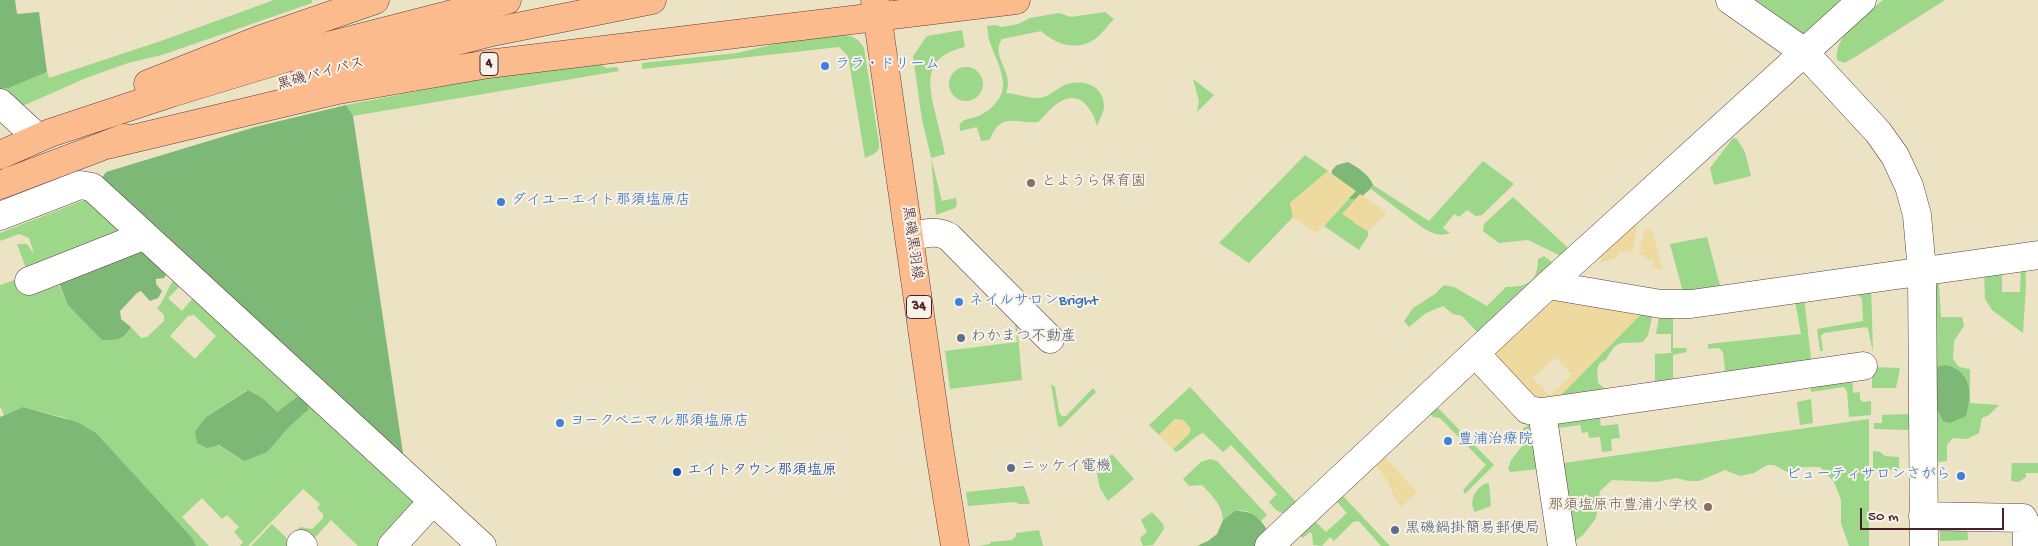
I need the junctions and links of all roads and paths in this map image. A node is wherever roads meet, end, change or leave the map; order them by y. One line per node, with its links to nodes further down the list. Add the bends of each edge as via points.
1 (375, 0): 10 (main road, via 192,65 125,93)
2 (507, 0): 10 (main road, 黒磯バイパス, via 312,50)
3 (652, 0): 11 (main road, 黒磯バイパス / 4, via 492,32 379,60 264,91)
4 (1016, 0): 7 (main road, 4)
5 (1730, 0): 8 (street)
6 (1862, 0): 8 (street)
7 (876, 9): 11 (main road, 4, via 488,64 338,90); 16 (main road, 黒磯黒羽線 / 34)
8 (1804, 51): 18 (street, via 1878,132 1895,156 1909,186 1917,215); 20 (street)
9 (0, 103): 10 (street)
10 (44, 136): 12 (main road, 黒磯バイパス)
11 (107, 145): 13 (main road, 黒磯バイパス / 4)
12 (0, 155)
13 (0, 185)
14 (0, 216): 15 (street, via 80,186 92,187)
15 (143, 236): 19 (street); 25 (street)
16 (910, 236): 21 (street, via 943,233); 29 (main road, 黒磯黒羽線 / 34)
17 (2038, 255): 18 (street)
18 (1922, 271): 20 (street, via 1691,304 1661,304); 26 (street)
19 (29, 281)
20 (1548, 285): 22 (street)
21 (1050, 339)
22 (1475, 353): 24 (street, via 1528,410); 30 (street)
23 (1862, 366): 24 (street)
24 (1542, 412): 31 (street)
25 (433, 501): 27 (street); 28 (street)
26 (1923, 516): 32 (street); 33 (street, via 2022,518 2027,526)
27 (392, 546)
28 (482, 546)
29 (956, 546)
30 (1269, 546)
31 (1562, 546)
32 (1924, 546)
33 (2027, 546)

